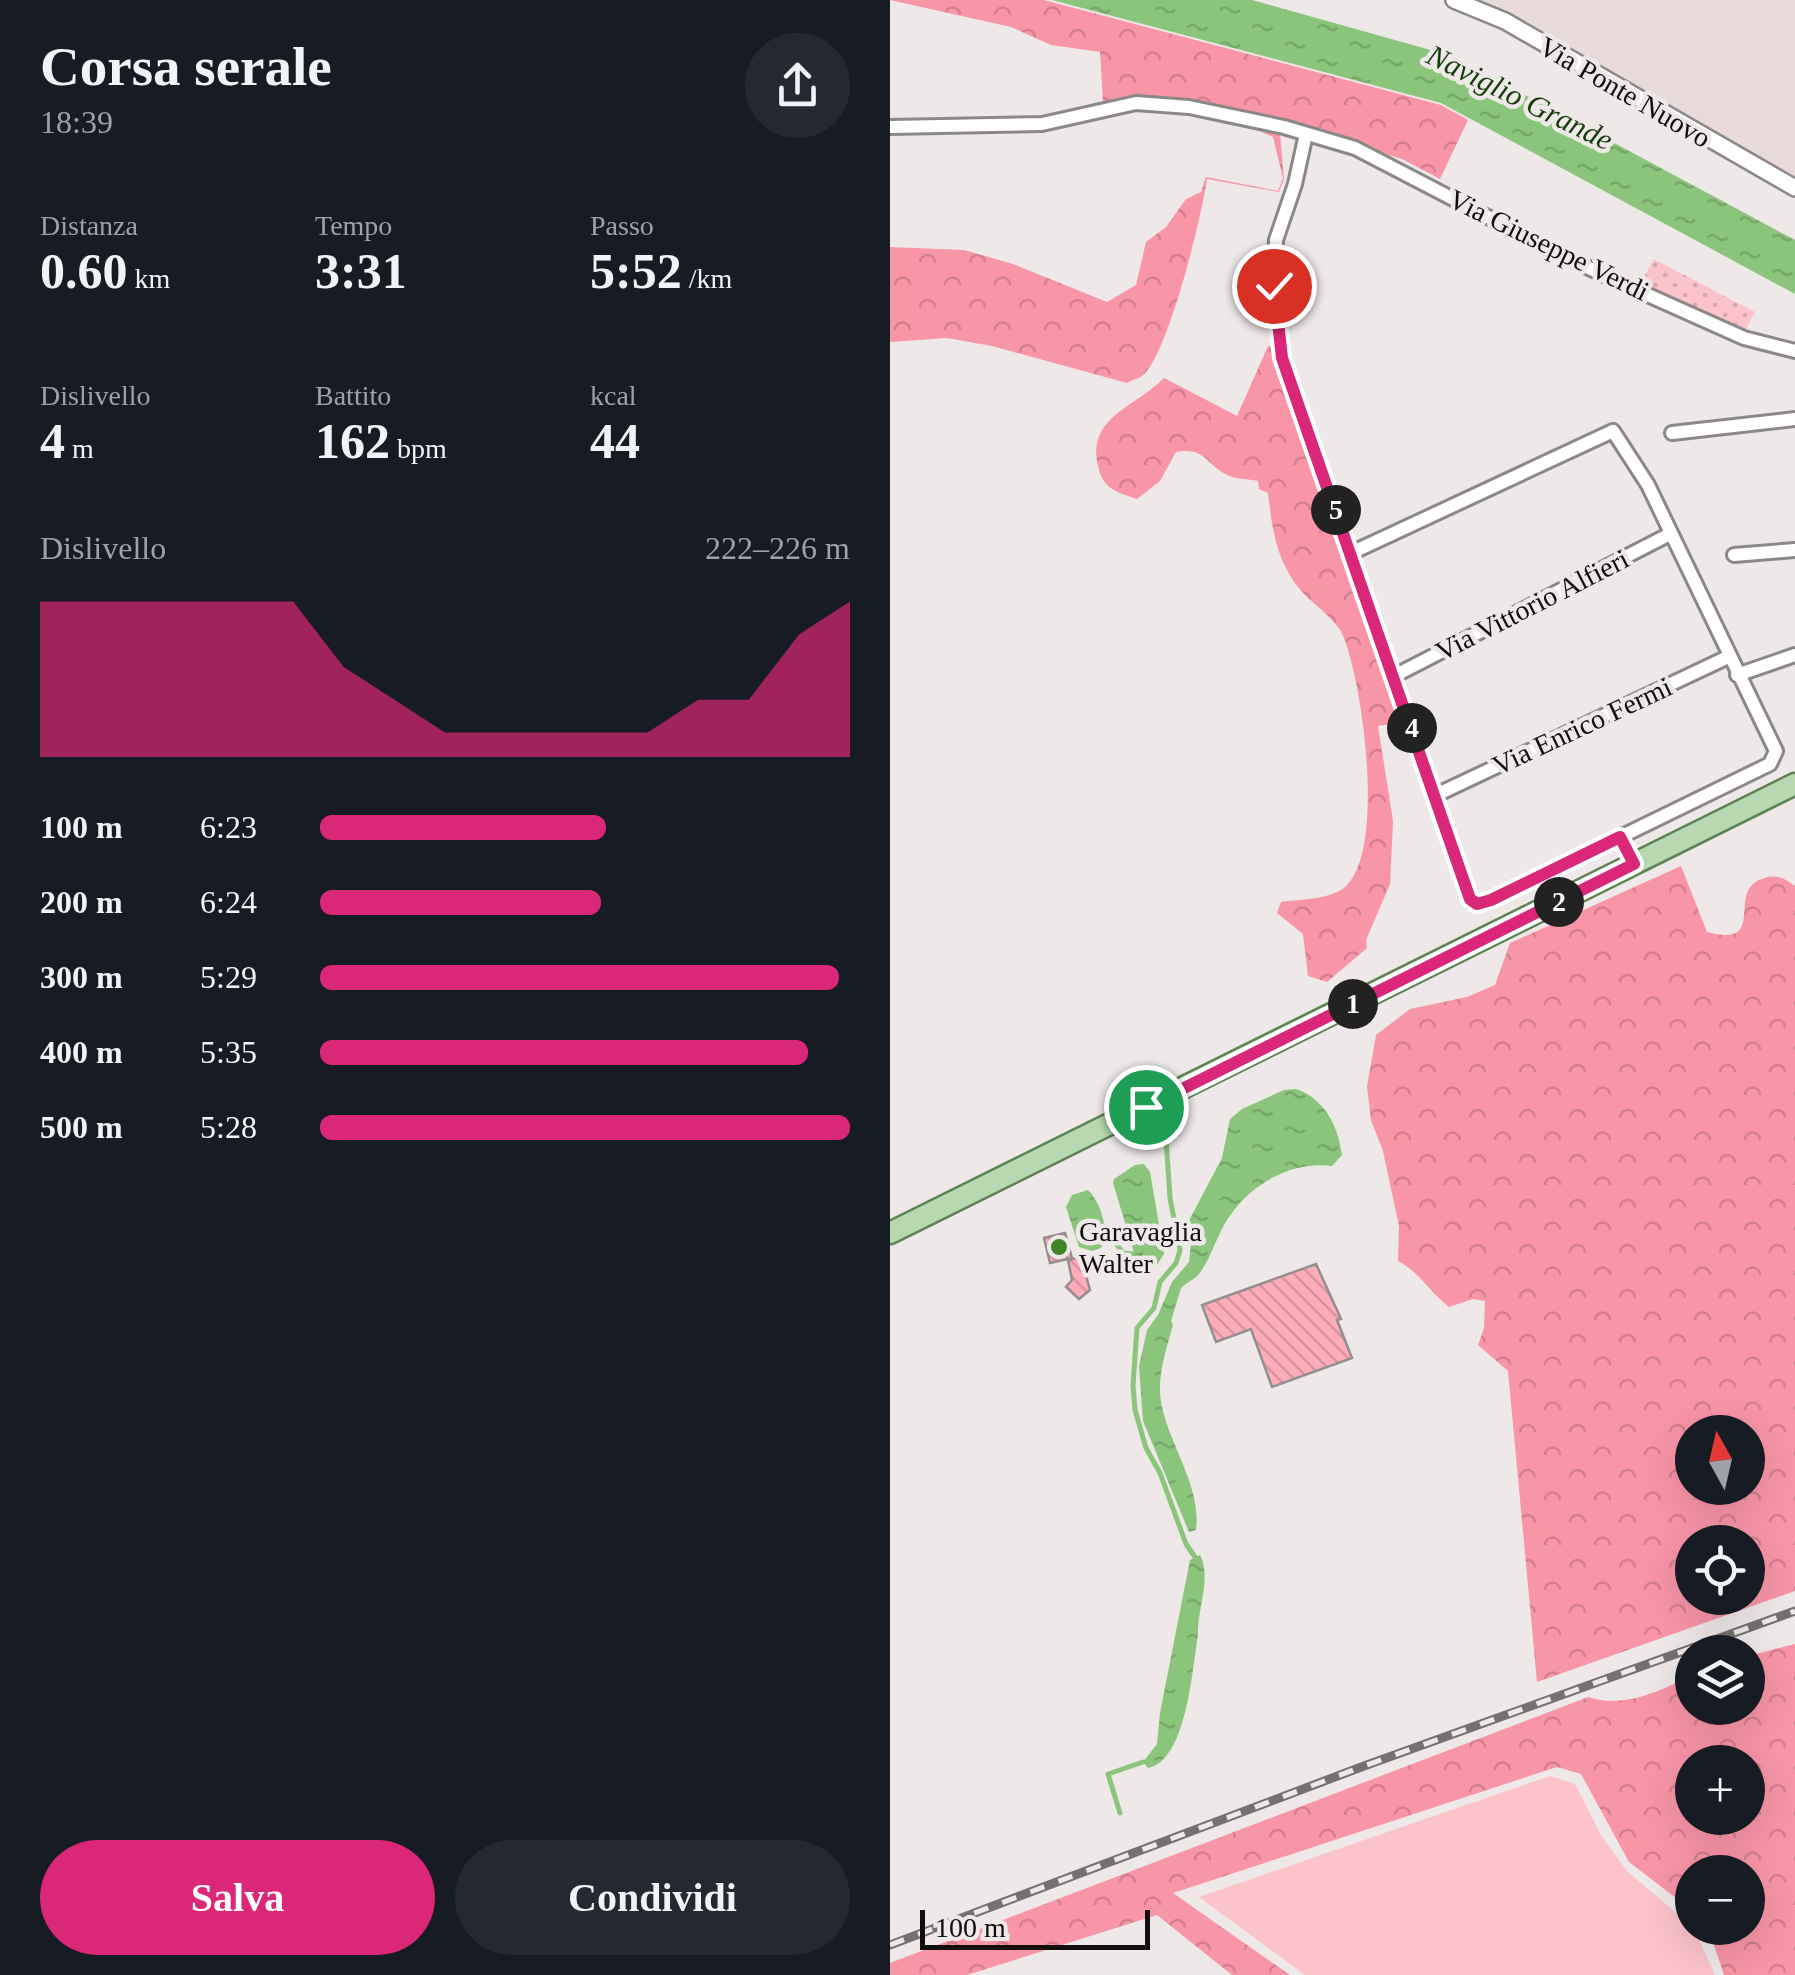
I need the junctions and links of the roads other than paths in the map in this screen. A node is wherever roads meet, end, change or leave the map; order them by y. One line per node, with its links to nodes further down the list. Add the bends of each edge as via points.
1 (1454, 0): 4 (street, Via Ponte Nuovo, via 1505,22)
2 (890, 127): 3 (street, Via Giuseppe Verdi, via 1042,124 1136,103 1189,107)
3 (1306, 134): 5 (street, Via Giuseppe Verdi, via 1355,148 1560,255 1744,338); 10 (street, via 1276,240 1274,286 1282,358)
4 (1795, 188)
5 (1795, 350)
6 (1795, 419): 7 (street)
7 (1672, 433)
8 (1670, 534): 10 (street, via 1613,431); 13 (street); 15 (street, Via Vittorio Alfieri)
9 (1795, 550): 11 (street)
10 (1351, 553): 15 (street)
11 (1734, 555)
12 (1795, 654): 14 (street)
13 (1728, 657): 14 (street); 17 (street, Via Enrico Fermi)
14 (1737, 675): 18 (street, via 1776,752 1770,764)
15 (1394, 676): 17 (street)
16 (1795, 786): 19 (main road)
17 (1436, 795): 18 (street, via 1466,890 1477,904)
18 (1620, 837): 19 (street)
19 (1634, 864): 20 (main road)
20 (890, 1233)

